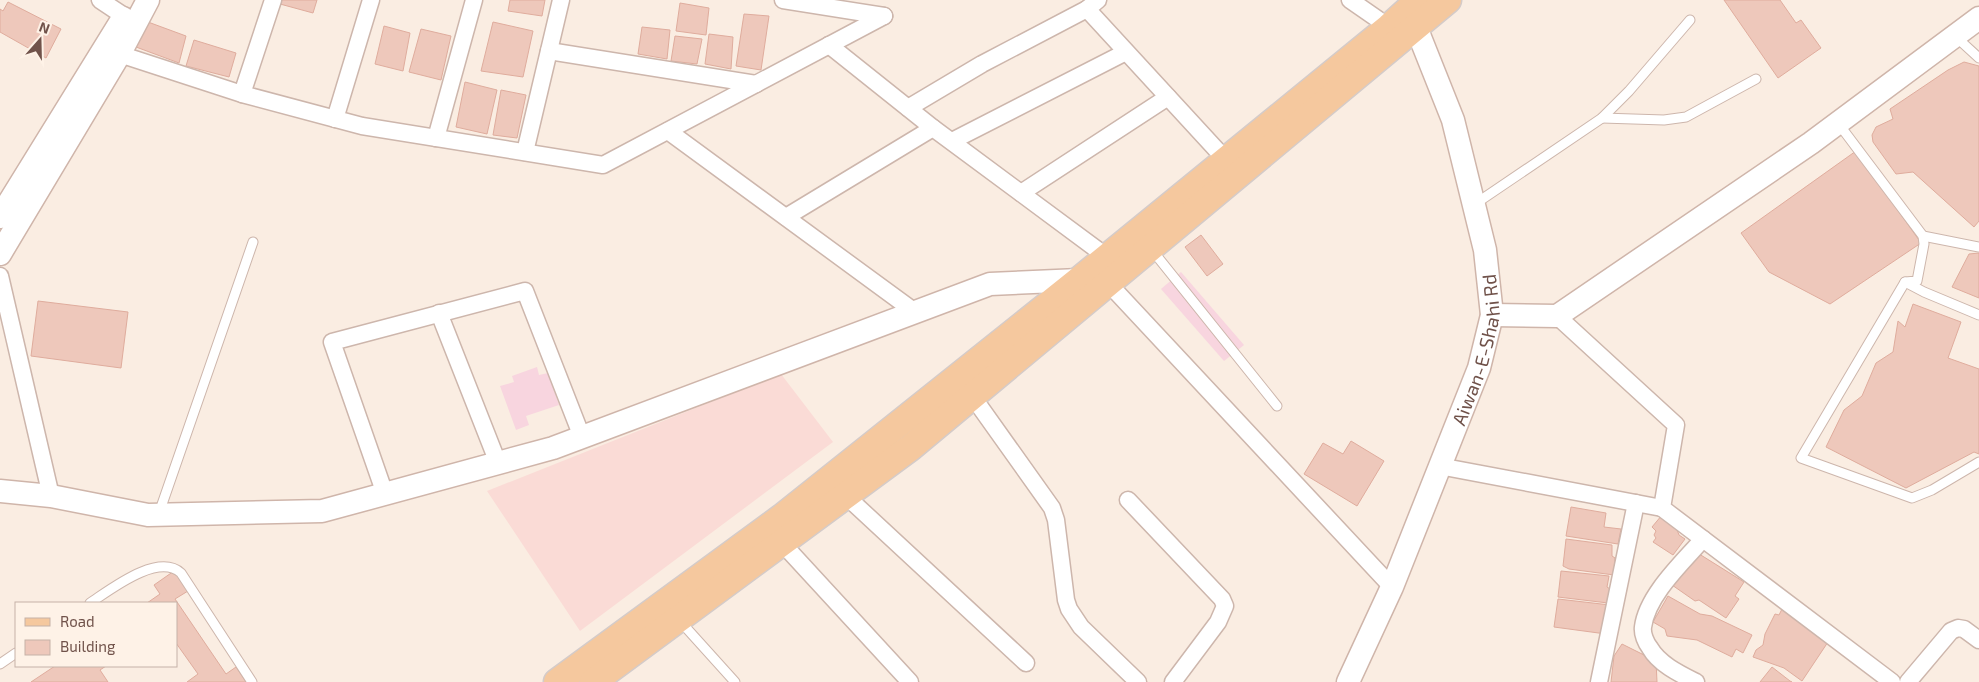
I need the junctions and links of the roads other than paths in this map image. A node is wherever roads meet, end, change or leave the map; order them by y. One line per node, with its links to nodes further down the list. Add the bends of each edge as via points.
1 (100, 0): 11 (street)
2 (148, 0): 19 (street)
3 (273, 0): 24 (street)
4 (371, 0): 29 (street)
5 (474, 0): 33 (street)
6 (562, 0): 18 (street)
7 (783, 0): 17 (street, via 884,16)
8 (1350, 0): 15 (street)
9 (1448, 0): 12 (main road)
10 (1093, 5): 20 (street); 26 (street)
11 (128, 8): 19 (street)
12 (1415, 12): 15 (main road); 38 (street, Aiwan-E-Shahi Rd, via 1453,120); 44 (main road)
13 (1979, 18): 16 (street)
14 (1690, 20): 28 (lane)
15 (1389, 27): 36 (main road)
16 (1955, 36): 21 (lane); 30 (street)
17 (829, 45): 23 (street); 26 (street)
18 (549, 50): 23 (street); 35 (street)
19 (112, 52): 24 (street); 27 (street)
20 (1126, 52): 25 (street); 34 (street)
21 (1979, 58)
22 (1756, 79): 28 (lane, via 1686,117 1664,120)
23 (756, 84): 32 (street)
24 (242, 94): 29 (street)
25 (1168, 97): 36 (street); 37 (street)
26 (908, 108): 31 (street)
27 (75, 113): 39 (street); 45 (street)
28 (1602, 118): 38 (lane)
29 (335, 119): 33 (street)
30 (1838, 122): 41 (lane); 55 (street)
31 (934, 128): 34 (street); 40 (street)
32 (668, 131): 35 (street, via 603,165); 40 (street)
33 (436, 138): 35 (street)
34 (952, 141): 37 (street)
35 (525, 152)
36 (1225, 160): 46 (main road)
37 (1021, 193): 46 (street)
38 (1475, 204): 53 (street, Aiwan-E-Shahi Rd, via 1485,250)
39 (0, 217)
40 (786, 217): 51 (street)
41 (1923, 236): 43 (lane); 49 (lane, via 1916,280)
42 (253, 242): 69 (lane)
43 (1979, 247)
44 (1151, 249): 50 (main road); 57 (lane)
45 (0, 254)
46 (1107, 257): 48 (main road)
47 (0, 276): 64 (street)
48 (1079, 280): 51 (street, via 990,284); 80 (main road, via 782,517)
49 (1905, 282): 54 (lane); 59 (lane, via 1801,458 1912,498)
50 (1109, 284): 56 (main road); 72 (street)
51 (915, 312): 58 (street)
52 (439, 313): 58 (street, via 525,291); 60 (street); 63 (street, via 332,342)
53 (1492, 314): 55 (street); 61 (street, Aiwan-E-Shahi Rd, via 1479,368)
54 (1979, 315)
55 (1557, 316): 68 (street, via 1676,426)
56 (973, 397): 65 (main road); 84 (street, via 1052,508 1066,600 1074,619)
57 (1277, 406)
58 (582, 437): 60 (street)
59 (1979, 462)
60 (498, 463): 63 (street)
61 (1439, 466): 67 (street); 72 (street, Aiwan-E-Shahi Rd)
62 (0, 491): 64 (street)
63 (385, 494): 69 (street, via 322,511)
64 (51, 496): 69 (street, via 148,515)
65 (846, 496): 71 (main road); 77 (street)
66 (1128, 500): 85 (street, via 1222,599 1225,606 1218,622)
67 (1636, 503): 68 (street); 87 (street)
68 (1662, 508): 70 (street)
69 (158, 514)
70 (1703, 539): 88 (street, via 1656,594 1643,627 1650,650 1670,668); 89 (street)
71 (782, 543): 74 (main road); 83 (street)
72 (1392, 587): 86 (street, Aiwan-E-Shahi Rd)
73 (92, 602): 79 (lane, via 129,577 168,566 176,568)
74 (678, 619): 81 (main road); 82 (lane)
75 (1979, 640): 90 (street, via 1964,629 1952,631)
76 (15, 654): 78 (lane)
77 (1026, 663)
78 (0, 664)
79 (252, 682)
80 (557, 682)
81 (593, 682)
82 (735, 682)
83 (910, 682)
84 (1138, 682)
85 (1173, 682)
86 (1348, 682)
87 (1599, 682)
88 (1696, 682)
89 (1892, 682)
90 (1908, 682)

